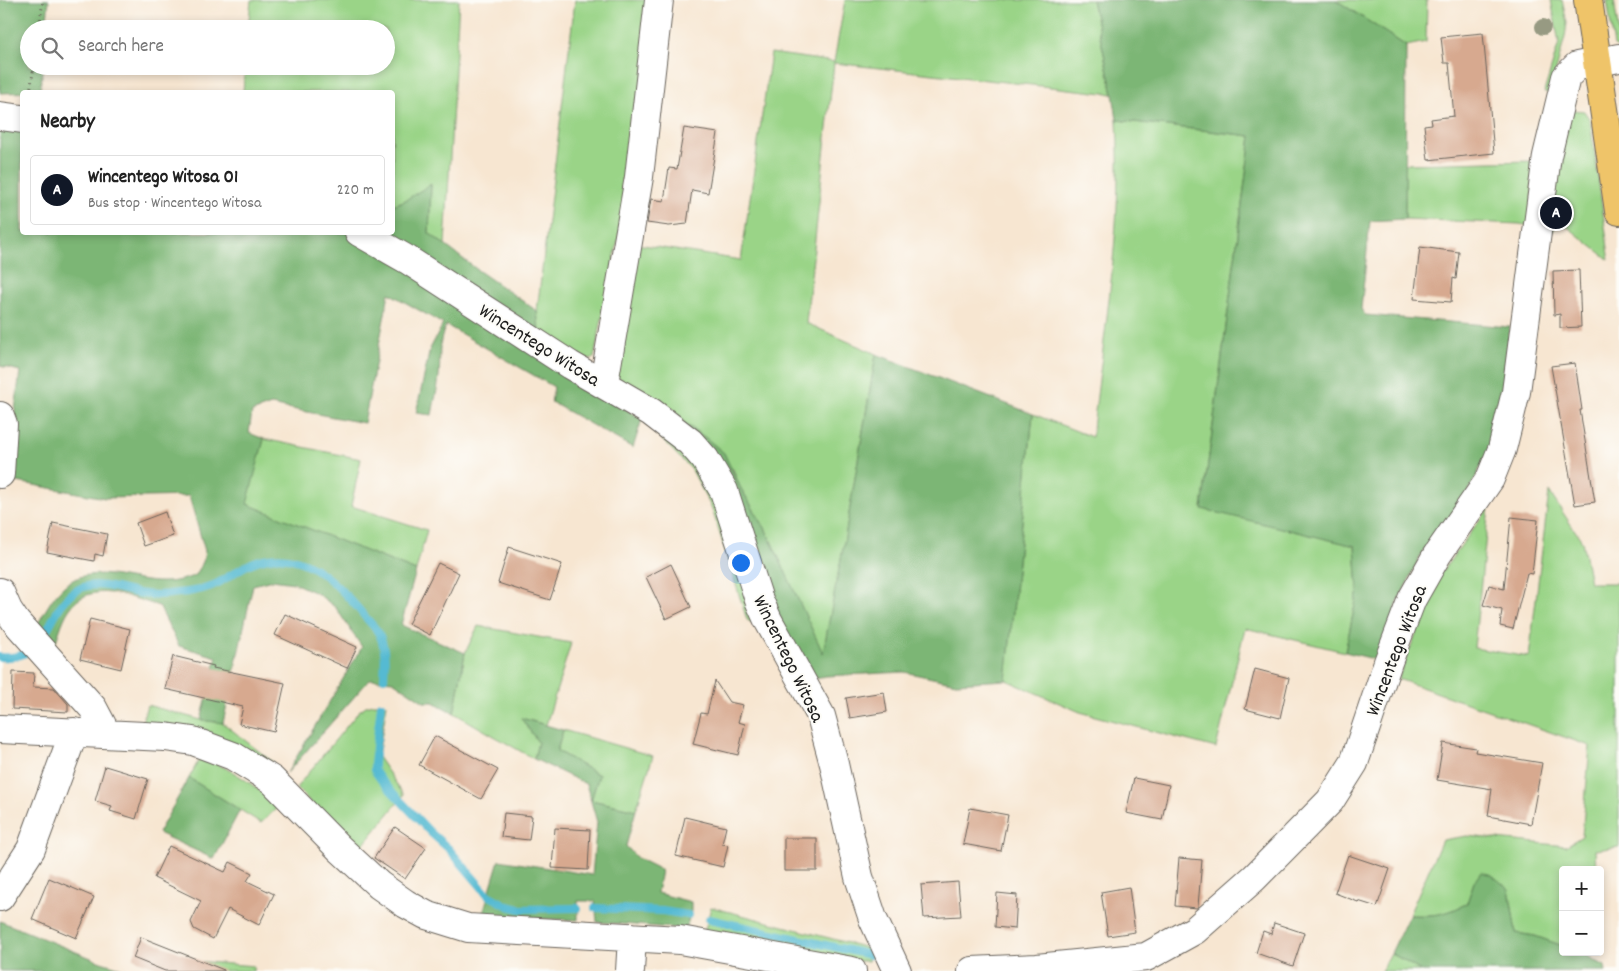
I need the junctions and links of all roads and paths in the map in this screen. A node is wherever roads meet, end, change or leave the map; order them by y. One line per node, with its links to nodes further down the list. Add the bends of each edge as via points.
1 (43, 0): 4 (path)
2 (659, 0): 12 (street, via 639,177)
3 (1588, 0): 5 (main road)
4 (40, 20)
5 (1608, 60): 10 (main road); 24 (street, Wincentego Witosa, via 1576,66 1566,77 1547,156 1516,392 1496,465 1481,494 1437,555 1412,599 1354,763 1330,801 1254,878 1195,930 1146,957)
6 (33, 75): 7 (path)
7 (30, 90)
8 (0, 116): 9 (street)
9 (20, 119)
10 (1619, 211)
11 (364, 235): 12 (street, Wincentego Witosa, via 570,365)
12 (604, 383): 23 (street, Wincentego Witosa, via 651,412 690,442 720,484 759,600 821,716 859,877)
13 (0, 416): 14 (street, via 3,424)
14 (0, 474)
15 (0, 592): 18 (street, via 8,610 24,631 93,708)
16 (0, 729): 17 (street)
17 (74, 732): 18 (street); 19 (street, via 31,849)
18 (104, 733): 20 (street, via 192,741 232,756 272,780 379,885 426,915 468,928)
19 (0, 897)
20 (632, 937): 21 (street); 22 (street, via 696,942)
21 (630, 971)
22 (852, 971)
23 (896, 971)
24 (972, 971)

